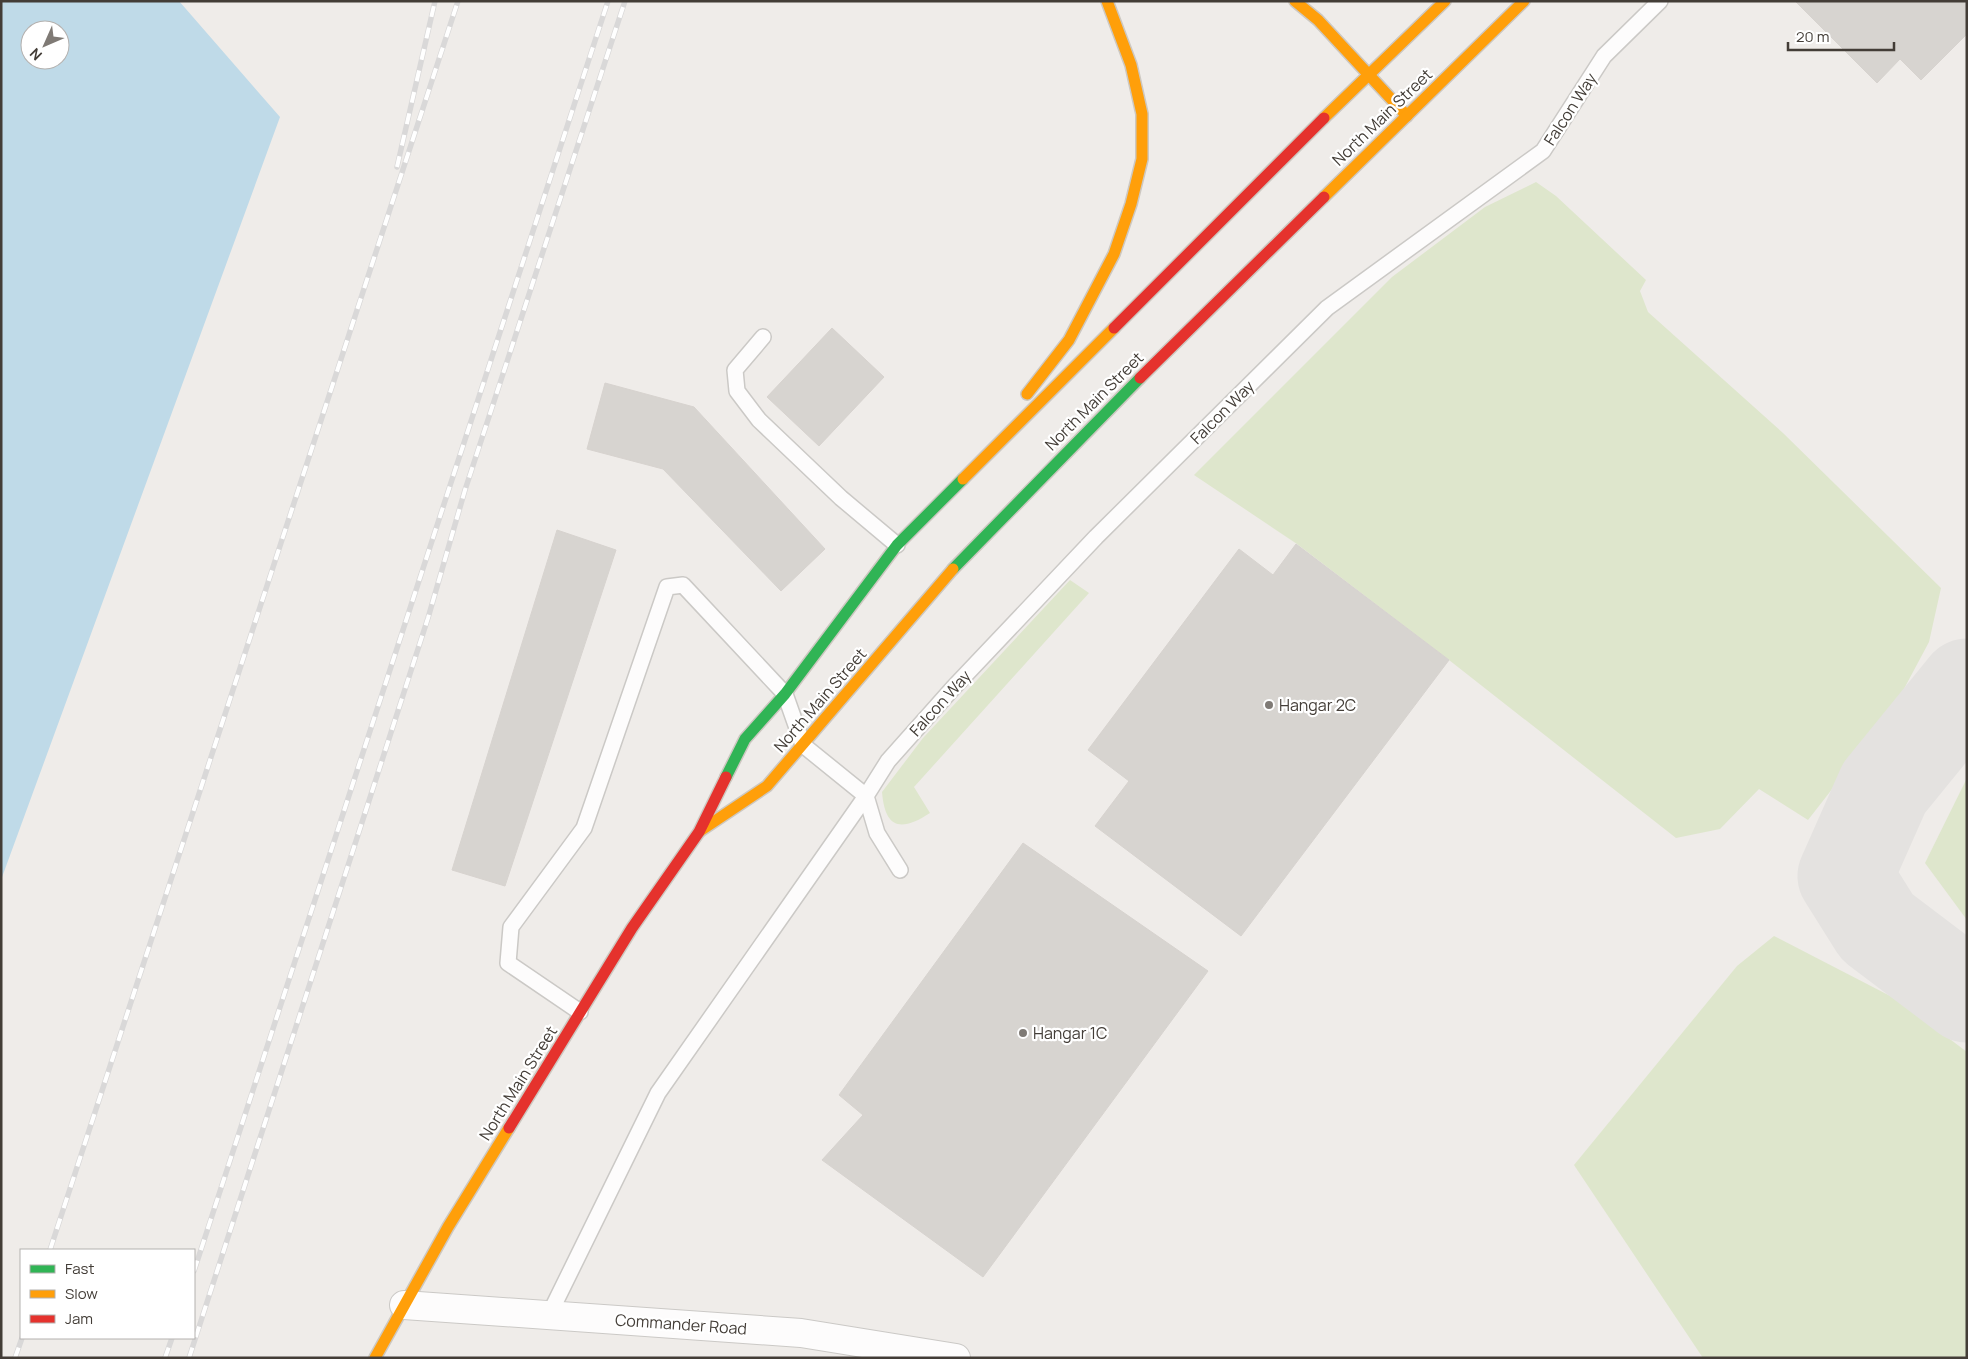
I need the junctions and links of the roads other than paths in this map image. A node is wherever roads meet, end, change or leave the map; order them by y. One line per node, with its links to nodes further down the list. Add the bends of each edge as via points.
1 (1107, 1): 9 (main road, via 1131,65 1142,114 1142,159 1114,254 1069,340)
2 (1295, 1): 6 (main road, via 1318,20)
3 (1445, 1): 6 (main road, North Main Street)
4 (1524, 1): 7 (main road, North Main Street)
5 (1660, 1): 14 (lane, Falcon Way, via 1604,56 1543,150 1327,308 1096,537 888,762)
6 (1368, 74): 7 (main road); 11 (main road, North Main Street)
7 (1407, 116): 13 (main road, North Main Street, via 1093,424 969,551)
8 (762, 337): 11 (lane, via 735,370 737,391 758,420)
9 (1019, 404)
10 (1007, 418): 11 (main road)
11 (897, 545): 12 (main road, North Main Street)
12 (785, 694): 13 (lane); 15 (main road, North Main Street, via 745,739); 17 (lane, via 683,585 667,587 584,828 511,927 508,963)
13 (803, 745): 14 (lane); 15 (main road, North Main Street, via 767,786)
14 (866, 796): 16 (lane, via 877,833); 19 (lane, Falcon Way, via 658,1093)
15 (699, 832): 17 (main road, North Main Street, via 632,928)
16 (900, 870)
17 (580, 1012): 18 (main road, North Main Street)
18 (404, 1304): 19 (street, Commander Road); 20 (main road, North Main Street)
19 (550, 1315): 21 (street, Commander Road, via 801,1333)
20 (374, 1358)
21 (956, 1358)

